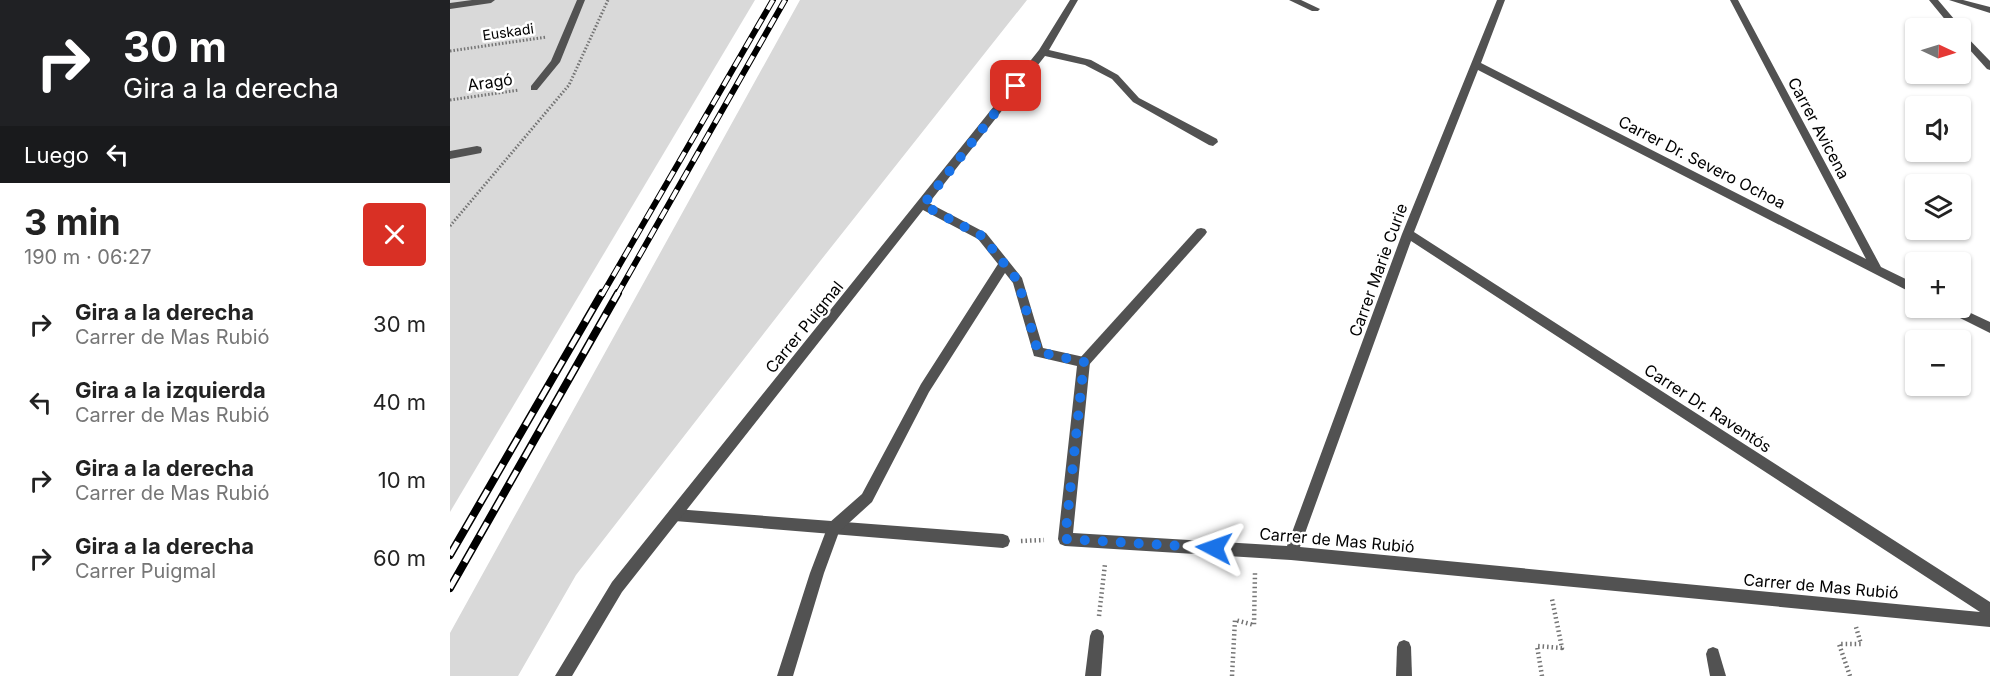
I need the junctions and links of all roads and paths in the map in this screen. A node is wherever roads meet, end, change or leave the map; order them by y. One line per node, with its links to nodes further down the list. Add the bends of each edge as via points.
1 (491, 0): 10 (street)
2 (581, 0): 14 (street)
3 (608, 0): 26 (path, via 569,85)
4 (1074, 0): 17 (street, Carrer Puigmal)
5 (1293, 0): 11 (street)
6 (1501, 0): 18 (street, Carrer Marie Curie)
7 (1734, 0): 30 (street, Carrer Avicena)
8 (1932, 0): 13 (street)
9 (1953, 0): 12 (street)
10 (450, 6)
11 (1315, 9)
12 (1990, 10)
13 (1948, 18)
14 (568, 34): 16 (path, Euskadi); 20 (street, via 555,62)
15 (1971, 45): 19 (street)
16 (450, 51)
17 (1043, 52): 22 (street, via 1088,62 1115,77 1136,100); 25 (street, Carrer Puigmal)
18 (1474, 64): 28 (street, Carrer Marie Curie); 30 (street, Carrer Dr. Severo Ochoa)
19 (1990, 67)
20 (534, 87): 21 (path, Aragó)
21 (450, 100)
22 (1213, 142)
23 (477, 150): 24 (street)
24 (450, 155)
25 (923, 205): 29 (street, via 982,236); 35 (street, Carrer Puigmal)
26 (450, 226)
27 (1201, 232): 34 (street)
28 (1408, 234): 41 (street, Carrer Marie Curie); 44 (street, Carrer Dr. Raventós)
29 (1004, 265): 34 (street, via 1018,281 1038,352); 36 (street, via 925,388 867,498)
30 (1877, 270): 31 (street, Carrer Dr. Severo Ochoa)
31 (1905, 284)
32 (1970, 318): 33 (street)
33 (1990, 328)
34 (1084, 362): 37 (street)
35 (675, 515): 36 (street); 49 (street, Carrer Puigmal, via 617,587)
36 (834, 528): 38 (street); 50 (street)
37 (1065, 539): 38 (path); 39 (street, Carrer de Mas Rubió)
38 (1003, 542)
39 (1108, 542): 40 (street, Carrer de Mas Rubió); 46 (path)
40 (1256, 551): 41 (street, Carrer de Mas Rubió); 52 (path, via 1254,625 1235,620)
41 (1291, 553): 42 (street, Carrer de Mas Rubió)
42 (1547, 577): 43 (street, Carrer de Mas Rubió); 54 (path, via 1562,648 1537,646)
43 (1849, 606): 45 (street, Carrer de Mas Rubió); 56 (path, via 1861,644 1839,644)
44 (1990, 610)
45 (1990, 620)
46 (1097, 636): 51 (street)
47 (1404, 647): 53 (street)
48 (1713, 654): 55 (street)
49 (563, 676)
50 (785, 676)
51 (1093, 676)
52 (1232, 676)
53 (1404, 676)
54 (1542, 676)
55 (1718, 676)
56 (1850, 676)

